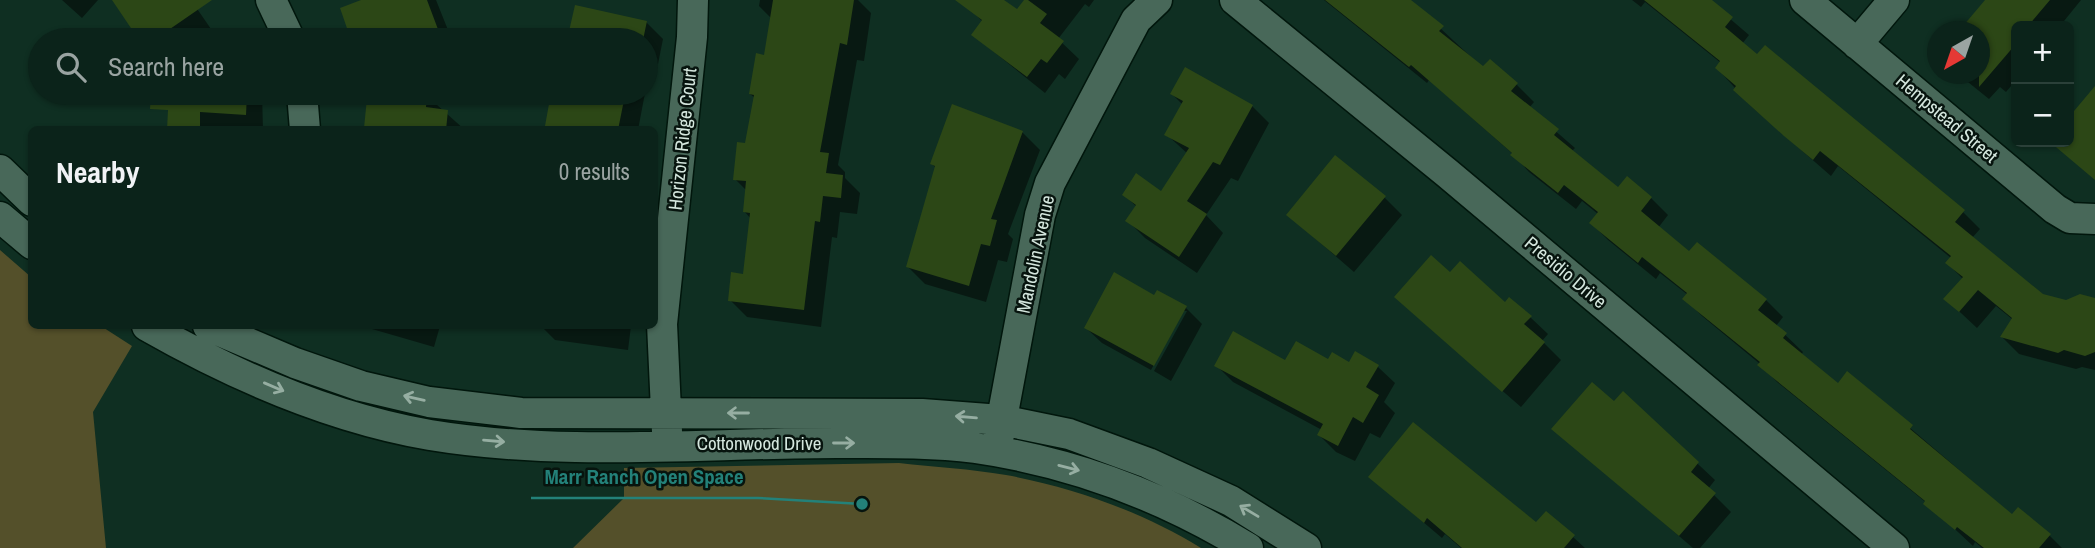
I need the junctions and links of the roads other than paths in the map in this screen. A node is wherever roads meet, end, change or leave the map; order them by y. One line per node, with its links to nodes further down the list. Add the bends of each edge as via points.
1 (271, 0): 7 (street)
2 (694, 0): 20 (street, Horizon Ridge Court, via 662,324)
3 (1157, 0): 21 (street, Mandolin Avenue, via 1136,20 1050,183)
4 (1234, 0): 26 (street, Presidio Drive)
5 (1805, 0): 8 (street, Hempstead Street)
6 (1894, 0): 8 (street)
7 (284, 28)
8 (1857, 44): 14 (street, Hempstead Street, via 2055,209 2070,218)
9 (303, 105): 10 (street)
10 (305, 126)
11 (0, 170): 12 (street)
12 (28, 197)
13 (0, 216): 15 (street)
14 (2095, 219)
15 (28, 240)
16 (153, 329): 19 (street, Cottonwood Drive)
17 (223, 329): 18 (street, Cottonwood Drive)
18 (242, 333): 19 (street); 20 (street, Cottonwood Drive, one-way to 18, via 521,414 429,402 361,386)
19 (229, 368): 22 (street, Cottonwood Drive, one-way to 22, via 309,401 430,435 567,447)
20 (665, 414): 21 (street, Cottonwood Drive, one-way to 20, via 922,414); 22 (street, Horizon Ridge Court)
21 (1001, 420): 23 (street, Mandolin Avenue); 25 (street, Cottonwood Drive, one-way to 21, via 1231,501 1148,463 1069,433)
22 (668, 444): 23 (street, Cottonwood Drive, one-way to 23, via 891,443)
23 (997, 452): 24 (street, Cottonwood Drive, one-way to 24, via 1126,485)
24 (1248, 548)
25 (1306, 548)
26 (1894, 548)

